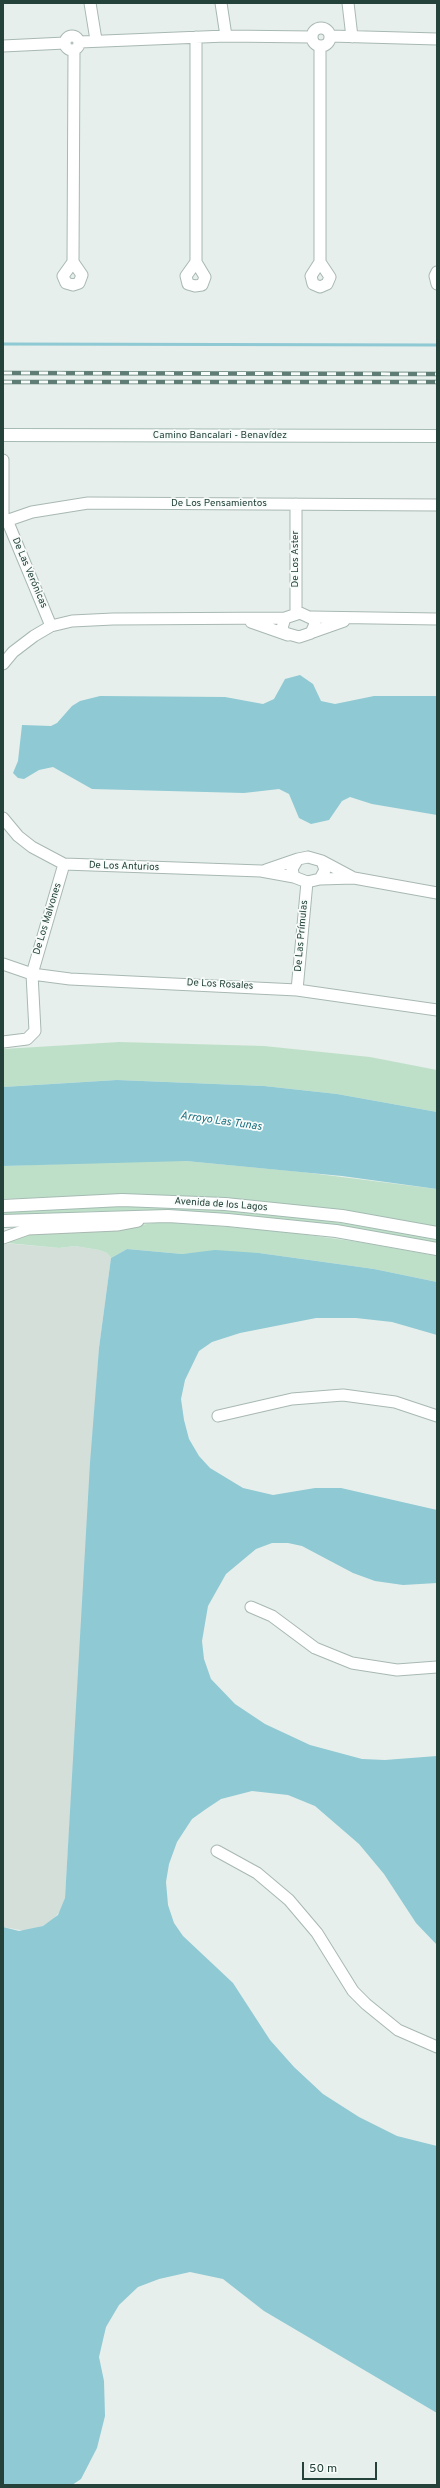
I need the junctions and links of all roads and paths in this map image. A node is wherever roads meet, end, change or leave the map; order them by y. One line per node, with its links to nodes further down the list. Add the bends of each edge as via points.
1 (90, 3): 10 (street)
2 (222, 3): 4 (street)
3 (348, 3): 8 (street)
4 (226, 36): 6 (street); 7 (street)
5 (330, 36): 7 (street, via 326,29 321,27 316,29); 8 (street); 13 (street, via 328,43)
6 (196, 37): 10 (street); 15 (street)
7 (312, 37): 13 (street, via 315,44)
8 (352, 37): 9 (street)
9 (437, 39)
10 (96, 40): 11 (street)
11 (73, 45): 12 (street); 14 (street)
12 (3, 46)
13 (320, 46): 16 (street)
14 (73, 262)
15 (196, 262)
16 (320, 262)
17 (437, 272): 18 (street)
18 (437, 284)
19 (3, 435): 20 (street, Camino Bancalari - Benavídez)
20 (437, 436)
21 (3, 460): 24 (street)
22 (296, 504): 23 (street, De Los Pensamientos); 24 (street, De Los Pensamientos, via 88,503 32,512); 25 (street, De Los Aster)
23 (437, 505)
24 (4, 521): 31 (street, De Las Verónicas)
25 (296, 613): 26 (street, via 305,613); 27 (street)
26 (311, 617): 28 (street); 32 (street, via 315,624)
27 (285, 618): 29 (street); 33 (street, via 282,628)
28 (352, 618): 30 (street); 32 (street)
29 (243, 619): 31 (street, via 113,619); 33 (street)
30 (437, 619)
31 (51, 626): 34 (street, via 13,652)
32 (310, 633): 33 (street, via 299,637)
33 (290, 635)
34 (3, 664)
35 (3, 818): 38 (street, De Los Anturios, via 32,847)
36 (298, 858): 37 (street, via 308,857); 39 (street, via 280,867); 40 (street, via 292,869)
37 (322, 861): 41 (street); 42 (street, via 325,870)
38 (64, 864): 39 (street, De Los Anturios); 46 (street, De Los Malvones)
39 (261, 871): 40 (street)
40 (294, 877): 43 (street)
41 (354, 878): 42 (street); 44 (street)
42 (320, 879): 43 (street)
43 (307, 882): 47 (street, De Las Prímulas)
44 (437, 893)
45 (3, 964): 46 (street, De Los Rosales)
46 (32, 974): 47 (street, De Los Rosales, via 70,980); 49 (street, De Los Malvones, via 35,1031 27,1038)
47 (297, 990): 48 (street, De Los Rosales)
48 (437, 1010)
49 (3, 1042)
50 (3, 1206): 53 (street, Avenida de los Lagos, via 122,1200 225,1204 342,1216)
51 (168, 1216): 52 (street, Avenida de los Lagos); 54 (street, via 117,1225 28,1229); 55 (street, Avenida de los Lagos, via 285,1225 389,1239)
52 (3, 1221)
53 (437, 1233)
54 (3, 1238)
55 (437, 1249)
56 (218, 1416): 57 (street, via 292,1398 343,1395 395,1402)
57 (437, 1416)
58 (251, 1607): 59 (street, via 272,1616 315,1648 352,1663 397,1670)
59 (437, 1667)
60 (216, 1851): 61 (street, via 257,1874 289,1900 317,1933 353,1991 366,2004 398,2030)
61 (437, 2047)

